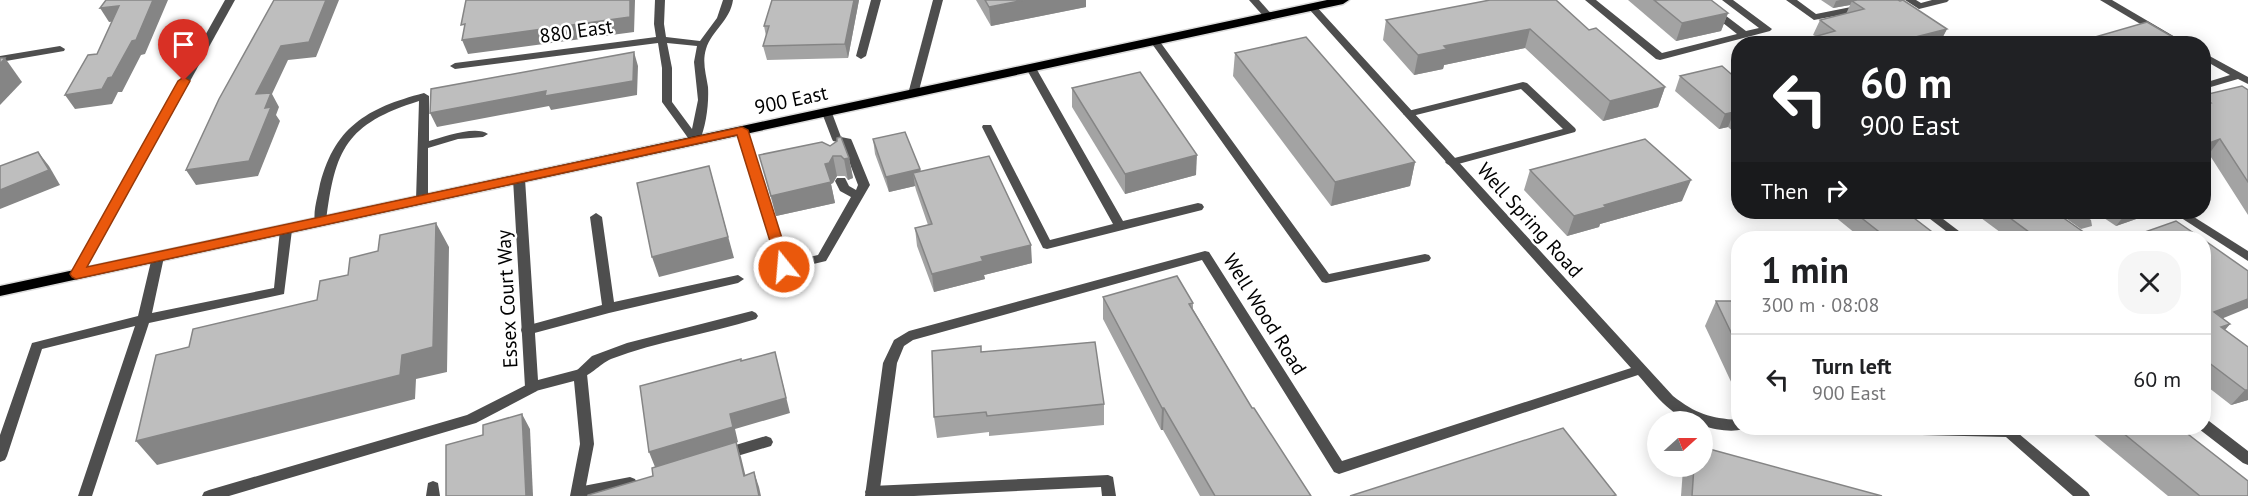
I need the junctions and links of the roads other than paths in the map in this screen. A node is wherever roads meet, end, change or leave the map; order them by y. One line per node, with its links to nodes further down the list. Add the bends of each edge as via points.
1 (230, 0): 61 (street)
2 (660, 0): 22 (street)
3 (728, 0): 24 (street, via 723,20)
4 (876, 0): 26 (street)
5 (938, 0): 33 (street)
6 (1254, 0): 17 (street)
7 (1343, 0): 16 (main road, 900 East)
8 (1590, 0): 21 (street, via 1660,57)
9 (1699, 0): 18 (street)
10 (1727, 0): 18 (street, via 1767,29)
11 (1791, 0): 15 (street, via 1814,17)
12 (1910, 0): 13 (street, via 1919,6)
13 (1944, 0)
14 (2105, 0): 20 (street)
15 (1868, 6)
16 (1312, 7): 17 (main road, 900 East); 35 (street, Well Spring Road)
17 (1268, 16): 23 (main road, 900 East)
18 (1745, 34): 19 (street)
19 (1738, 36)
20 (2168, 36)
21 (1731, 38)
22 (662, 40): 24 (street, 880 East); 29 (street, 880 East); 40 (street, via 667,102)
23 (1155, 41): 30 (main road, 900 East); 60 (street, via 1326,279)
24 (703, 44): 40 (street, via 699,63 703,94)
25 (60, 49): 27 (street)
26 (861, 56)
27 (0, 59)
28 (2211, 60): 31 (street)
29 (455, 66)
30 (1031, 68): 33 (main road, 900 East); 53 (street)
31 (2243, 78): 32 (street)
32 (2211, 85)
33 (913, 94): 34 (main road, 900 East)
34 (827, 113): 37 (main road, 900 East); 39 (street)
35 (1408, 114): 43 (street, Well Spring Road); 43 (street, via 1523,85 1570,130)
36 (987, 127): 53 (street, via 1047,245)
37 (742, 130): 40 (main road, 900 East); 46 (street, via 784,267 822,258)
38 (483, 134): 41 (street, via 457,136)
39 (837, 139): 42 (street, via 831,145); 46 (street, via 847,141 864,185)
40 (695, 140): 44 (main road, 900 East)
41 (424, 146): 47 (street); 52 (street, via 424,96 372,115 341,142 325,182)
42 (832, 153)
43 (1452, 162): 68 (street, Well Spring Road)
44 (519, 179): 47 (main road, 900 East); 67 (street, Essex Court Way)
45 (842, 181): 46 (street, via 844,189)
46 (857, 195)
47 (422, 200): 52 (main road, 900 East)
48 (1198, 207): 53 (street)
49 (596, 217): 64 (street)
50 (1937, 219): 55 (street)
51 (2189, 219): 56 (street)
52 (320, 222): 54 (main road, 900 East)
53 (1120, 226)
54 (286, 230): 58 (main road, 900 East); 66 (street, via 280,291)
55 (1953, 231)
56 (2208, 231)
57 (2211, 233): 59 (street)
58 (158, 257): 61 (main road, 900 East); 66 (street)
59 (2248, 257)
60 (1425, 258)
61 (76, 274): 63 (main road, 900 East)
62 (738, 279): 64 (street)
63 (0, 291)
64 (609, 308): 67 (street)
65 (752, 316): 69 (street, via 632,346 597,359)
66 (144, 319): 75 (street, via 37,346); 81 (street)
67 (527, 330): 70 (street, Essex Court Way)
68 (1639, 370): 71 (street, Well Spring Road, via 1688,416); 80 (street, Well Wood Road, via 1339,468 1205,255 909,336 900,343 890,363)
69 (580, 374): 70 (street, Essex Court Way); 79 (street, via 587,444)
70 (532, 387): 82 (street, via 471,419)
71 (1731, 425)
72 (2211, 430): 77 (street)
73 (2012, 435): 84 (street)
74 (766, 442): 76 (street)
75 (0, 456)
76 (710, 459)
77 (2248, 459)
78 (642, 479): 79 (street)
79 (578, 494)
80 (872, 494): 83 (street, via 1108,481)
81 (85, 496)
82 (209, 496)
83 (1109, 496)
84 (2083, 496)

